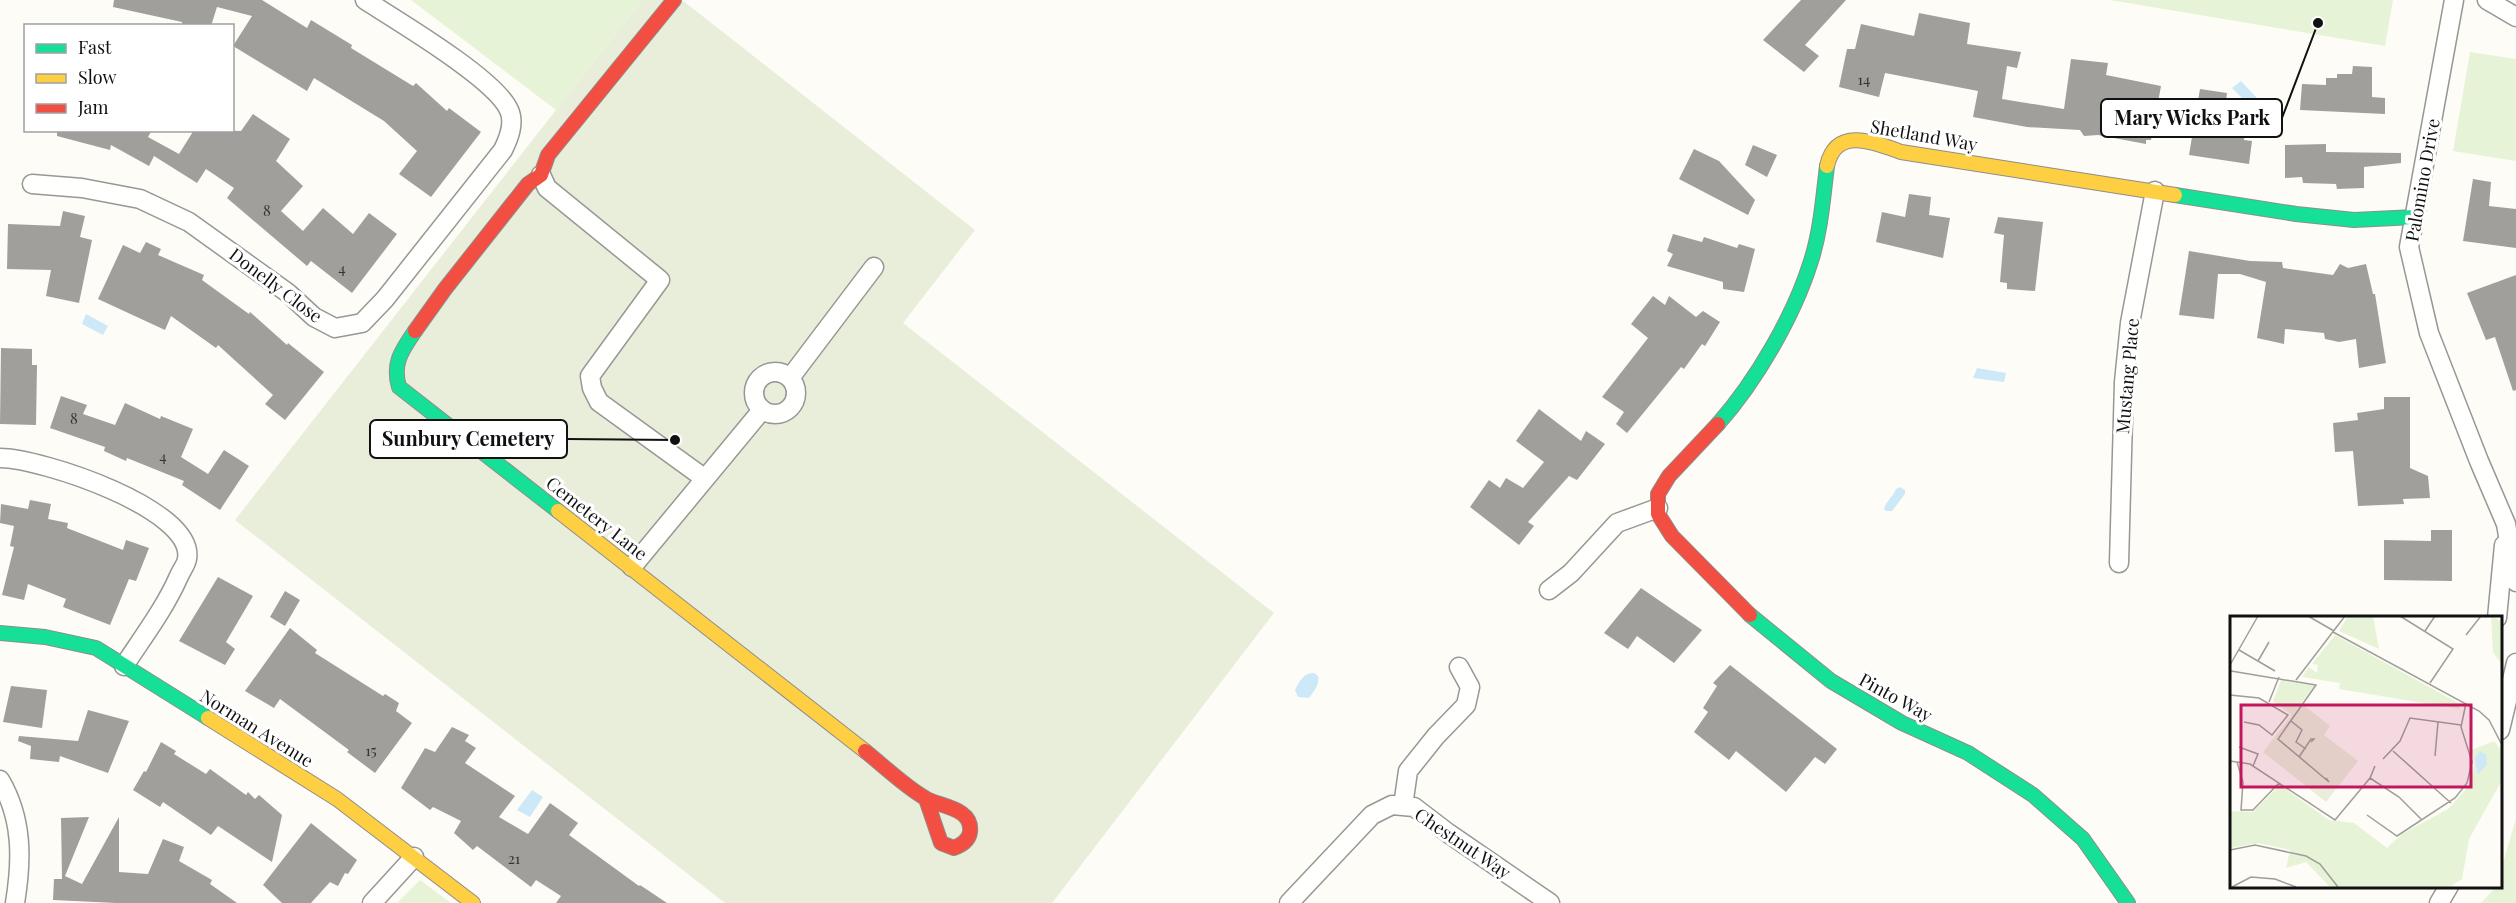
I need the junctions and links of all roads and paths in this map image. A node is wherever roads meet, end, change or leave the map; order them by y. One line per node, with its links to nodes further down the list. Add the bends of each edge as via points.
1 (365, 0): 7 (street, Donelly Close, via 493,89 510,110 511,132 503,150 362,323 335,328 314,317 288,293 189,222 140,199)
2 (674, 0): 6 (street, Cemetery Lane, via 548,155)
3 (2454, 0): 9 (street, Palomino Drive)
4 (2487, 0): 5 (street)
5 (2516, 17)
6 (541, 175): 14 (street, via 548,188 660,280 590,376 592,388 600,402); 18 (street, Cemetery Lane, via 528,184 445,289 398,355 395,374 399,387)
7 (32, 184)
8 (2155, 190): 9 (street, Shetland Way, via 2296,214 2354,220); 15 (street, Shetland Way, via 1901,152 1870,141 1847,141 1835,147 1827,164 1821,222 1811,262 1791,308 1739,400 1669,476 1658,494); 17 (street, Mustang Place, via 2130,323 2124,382)
9 (2415, 217): 16 (street, Palomino Drive, via 2409,247 2429,333)
10 (874, 267): 11 (street)
11 (790, 378): 12 (street, via 796,397 789,409 776,414); 12 (street, via 776,372 762,377 754,398)
12 (762, 410): 14 (street)
13 (0, 458): 24 (street, via 55,467 100,485 167,521 183,537 187,559 172,591)
14 (704, 478): 18 (street)
15 (1658, 508): 20 (street, via 1617,523 1571,573); 37 (street, Pinto Way, via 1672,536 1760,626 1831,681 1902,723 1968,753 2033,795 2083,839)
16 (2506, 524): 19 (street, Palomino Drive); 21 (street, Palomino Drive)
17 (2119, 564)
18 (632, 567): 28 (street, Cemetery Lane)
19 (2516, 582)
20 (1549, 590)
21 (2497, 616)
22 (0, 633): 24 (street, Norman Avenue, via 96,648)
23 (2516, 663): 26 (street)
24 (124, 666): 30 (street, Norman Avenue, via 337,800)
25 (1459, 667): 29 (street, via 1470,687 1466,705 1408,771)
26 (2501, 722)
27 (0, 780): 32 (street, via 17,822 21,846)
28 (926, 799)
29 (1403, 806): 35 (street, via 1392,805 1372,815); 36 (street, Chestnut Way, via 1414,807)
30 (414, 856): 33 (street); 34 (street, Norman Avenue)
31 (2448, 888): 38 (street)
32 (15, 903)
33 (372, 903)
34 (473, 903)
35 (1289, 903)
36 (1551, 903)
37 (2128, 903)
38 (2439, 903)

